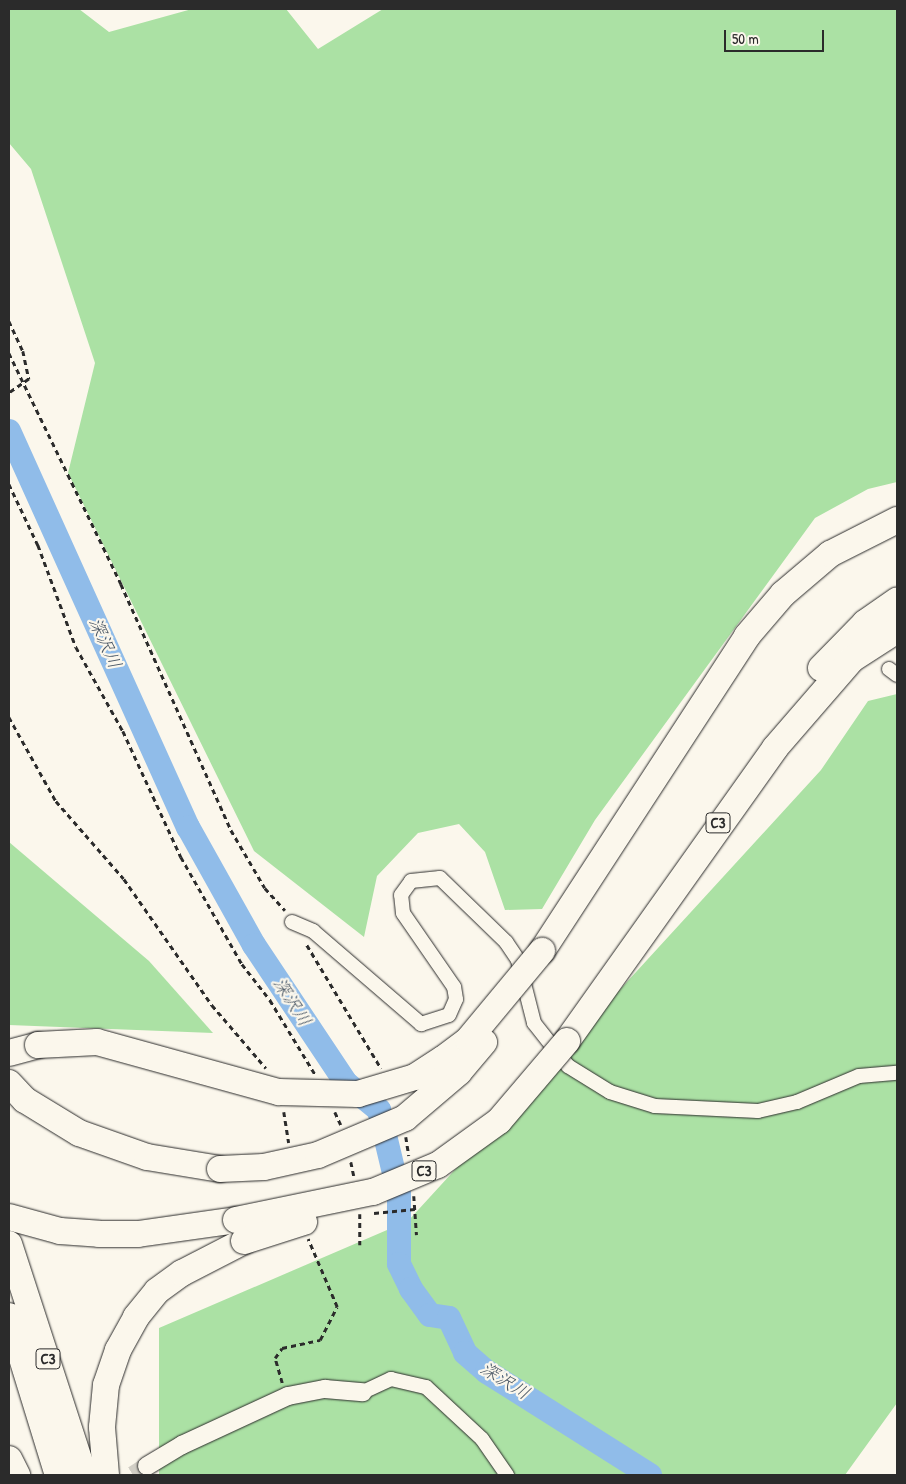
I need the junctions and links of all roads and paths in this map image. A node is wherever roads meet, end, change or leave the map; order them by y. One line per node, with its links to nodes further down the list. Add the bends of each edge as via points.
1 (9, 321): 3 (path, via 23,350 29,379)
2 (9, 352): 3 (path)
3 (24, 386): 4 (path); 10 (path, via 121,584 231,830 265,888)
4 (9, 393)
5 (9, 484): 14 (path, via 38,545 76,647 123,731 182,857 242,964 270,1000)
6 (897, 520): 11 (highway, via 830,554 783,594 747,636)
7 (897, 601): 9 (highway, C3, via 843,643 810,682 766,740)
8 (897, 630): 9 (highway, C3, via 852,659 820,692 731,806)
9 (655, 913): 21 (highway, C3, bridge, via 567,1041 499,1121 438,1165)
10 (292, 922): 13 (street, via 313,931 421,1024 449,1015 456,999 454,987 403,913 401,895 411,881 440,878 506,942 518,960 534,1023 568,1066 610,1092 655,1106 758,1111 797,1102 859,1076); 15 (path)
11 (542, 951): 12 (highway, bridge, via 468,1040 444,1059 415,1077 358,1094 328,1097 278,1092 97,1042 38,1045); 16 (highway, bridge, via 487,1039 458,1072 405,1118 318,1155 264,1167 220,1169 185,1165 105,1144 51,1117)
12 (9, 1053)
13 (897, 1073)
14 (317, 1078)
15 (384, 1078)
16 (9, 1083)
17 (332, 1106): 19 (path)
18 (405, 1134): 21 (path)
19 (344, 1135)
20 (349, 1151): 22 (path)
21 (409, 1175): 24 (path); 27 (highway, C3, bridge)
22 (354, 1178)
23 (359, 1205): 30 (path)
24 (414, 1209): 25 (path); 28 (path)
25 (367, 1214)
26 (20, 1221): 27 (highway, C3, via 60,1231 138,1234)
27 (240, 1231): 38 (highway, C3, via 157,1291 136,1317 118,1350 106,1386 102,1427)
28 (417, 1235)
29 (9, 1244): 37 (highway, C3)
30 (360, 1245)
31 (9, 1316): 36 (highway, C3)
32 (363, 1392): 34 (street, via 325,1389 288,1396 182,1445); 39 (street, via 390,1379 426,1387 482,1439)
33 (9, 1459): 35 (highway)
34 (147, 1466)
35 (17, 1475)
36 (58, 1475)
37 (84, 1475)
38 (106, 1475)
39 (507, 1475)

